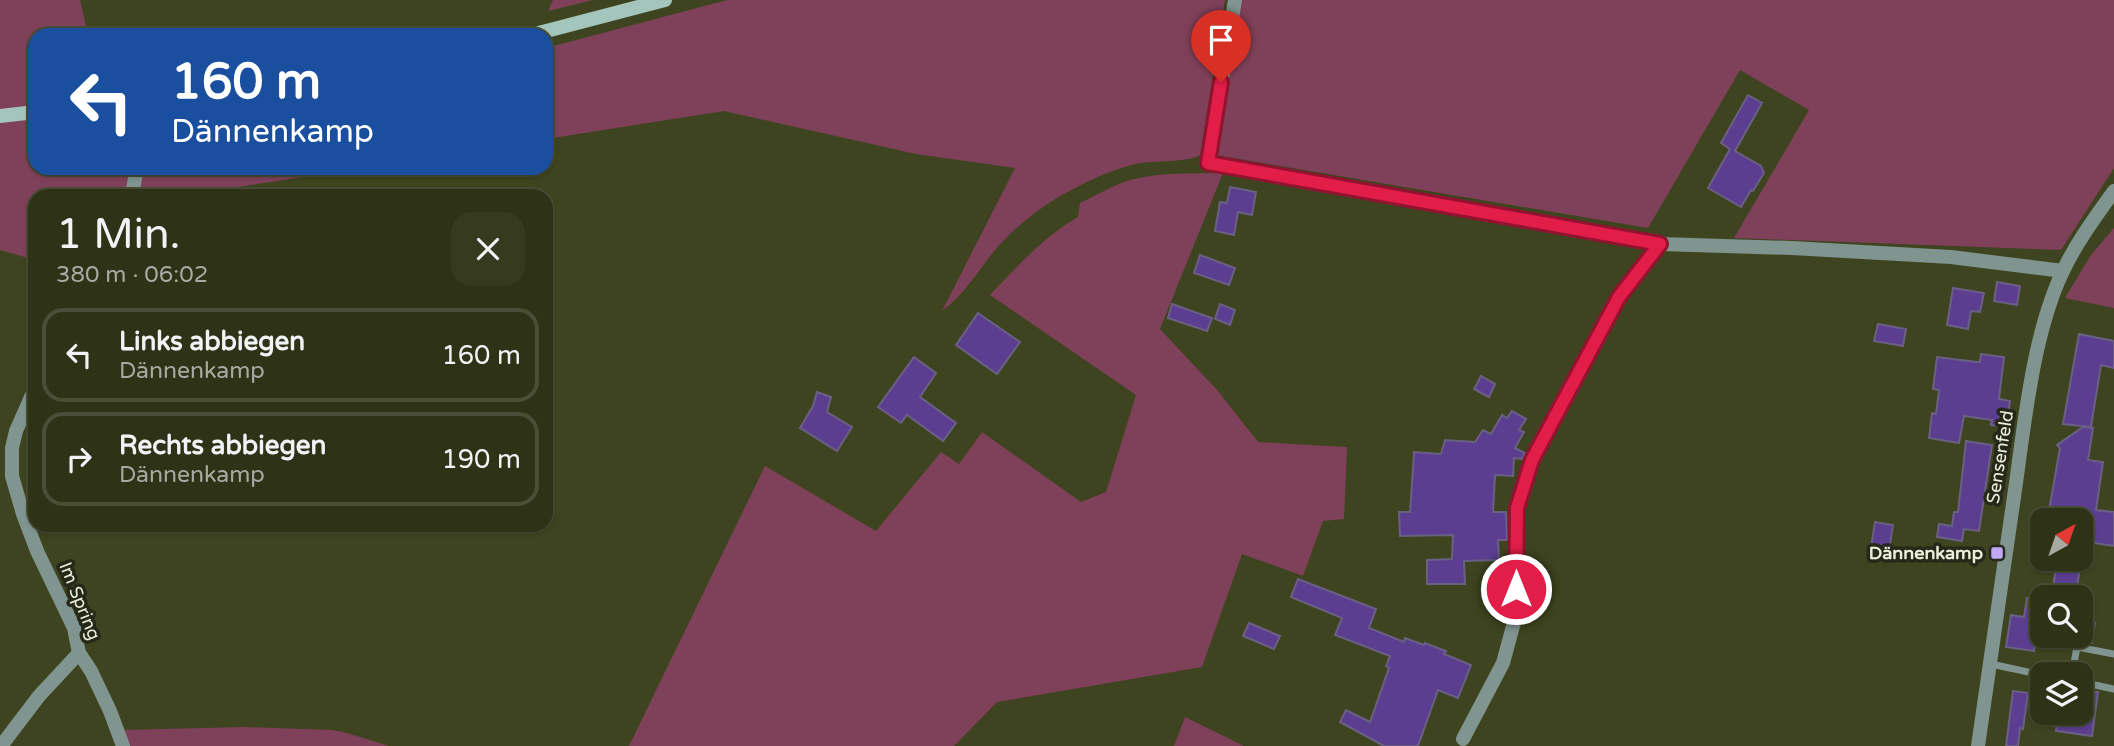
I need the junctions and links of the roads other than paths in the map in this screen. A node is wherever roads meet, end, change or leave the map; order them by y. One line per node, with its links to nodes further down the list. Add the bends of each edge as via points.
1 (665, 0): 3 (main road)
2 (1235, 0): 7 (street, via 1208,163)
3 (553, 29)
4 (28, 113): 5 (main road)
5 (0, 116)
6 (2114, 191): 8 (street, Sensenfeld)
7 (1660, 244): 8 (street, via 1951,257); 19 (street, via 1619,297 1532,460 1517,508 1516,615 1503,663)
8 (2063, 271): 15 (street, Sensenfeld, via 2035,362)
9 (28, 405): 10 (street, Im Spring, via 14,440 11,463)
10 (28, 527)
11 (30, 532): 12 (street, Im Spring, via 74,628)
12 (79, 653): 20 (street); 21 (street, Im Spring)
13 (2114, 654): 14 (lane, via 2077,647)
14 (2074, 662)
15 (1990, 664): 16 (lane); 22 (street, Sensenfeld)
16 (2030, 672)
17 (2093, 685): 18 (lane)
18 (2114, 689)
19 (1462, 739)
20 (1, 746)
21 (123, 746)
22 (1978, 746)

